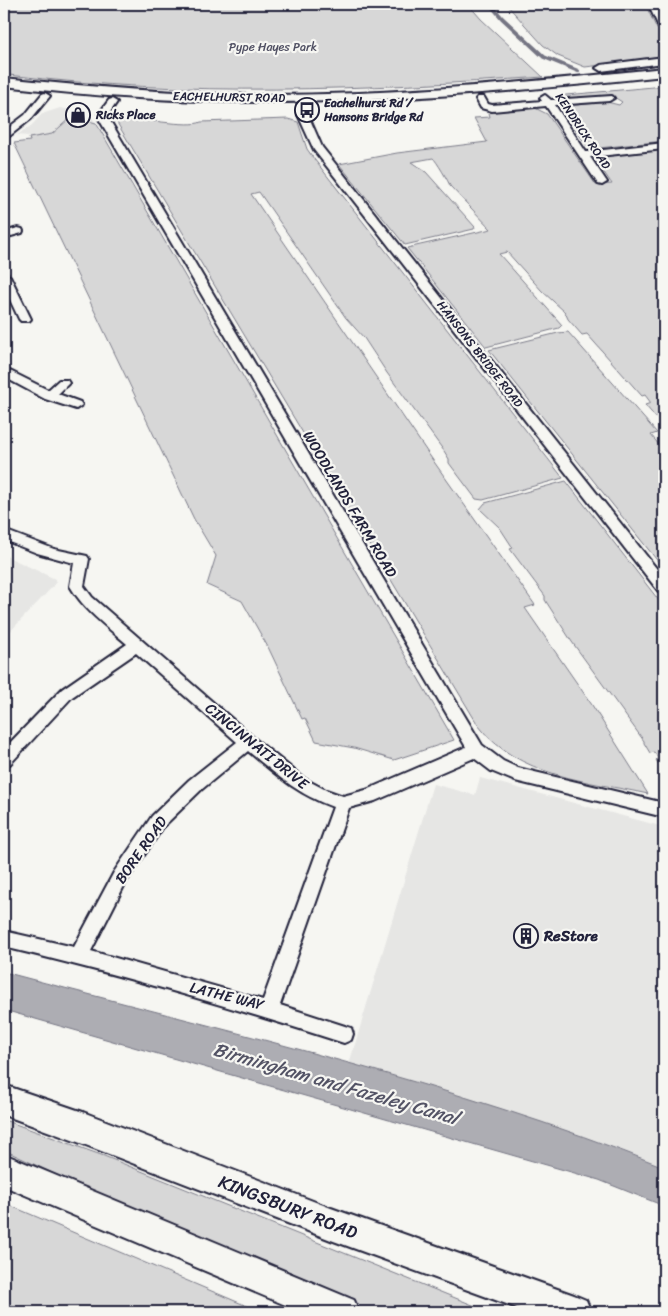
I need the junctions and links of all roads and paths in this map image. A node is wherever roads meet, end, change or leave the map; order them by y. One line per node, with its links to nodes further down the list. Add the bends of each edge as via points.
1 (652, 4): 2 (street)
2 (664, 29)
3 (664, 60): 4 (street)
4 (601, 68)
5 (664, 72): 12 (main road, EACHELHURST ROAD)
6 (4, 82): 9 (main road, EACHELHURST ROAD)
7 (664, 83): 13 (main road, EACHELHURST ROAD)
8 (4, 92): 9 (main road, EACHELHURST ROAD)
9 (49, 92): 11 (main road, EACHELHURST ROAD); 14 (main road, EACHELHURST ROAD); 16 (street)
10 (609, 98): 13 (street, EACHELHURST ROAD)
11 (133, 99): 12 (main road, EACHELHURST ROAD, via 234,107); 14 (main road, EACHELHURST ROAD)
12 (389, 99): 13 (main road, EACHELHURST ROAD)
13 (546, 99): 18 (street, KENDRICK ROAD)
14 (112, 102): 32 (street, WOODLANDS FARM ROAD, via 103,115 104,119)
15 (303, 115): 29 (street, HANSONS BRIDGE ROAD, via 317,148)
16 (4, 136)
17 (664, 146): 18 (street)
18 (584, 155): 19 (street, KENDRICK ROAD)
19 (602, 182)
20 (18, 231): 21 (street)
21 (4, 235)
22 (4, 276): 23 (street)
23 (25, 319)
24 (4, 372): 26 (street)
25 (63, 383): 26 (street)
26 (49, 396): 27 (street)
27 (76, 405)
28 (4, 535): 30 (street, CINCINNATI DRIVE, via 46,552 82,559 78,586 87,601)
29 (664, 588)
30 (137, 645): 31 (street, CINCINNATI DRIVE); 33 (street, via 67,693)
31 (248, 742): 34 (street, CINCINNATI DRIVE, via 300,784 320,796); 37 (street, BORE ROAD, via 158,820 120,877)
32 (476, 750): 34 (street, via 397,786); 35 (street, WOODLANDS FARM ROAD, via 497,766 515,774)
33 (4, 759)
34 (343, 803): 38 (street, LATHE WAY)
35 (664, 810)
36 (4, 938): 37 (street, LATHE WAY)
37 (80, 956): 38 (street, LATHE WAY)
38 (269, 1010): 39 (street)
39 (344, 1034)
40 (4, 1100): 43 (highway, KINGSBURY ROAD)
41 (4, 1170): 42 (highway)
42 (342, 1312)
43 (574, 1312)

